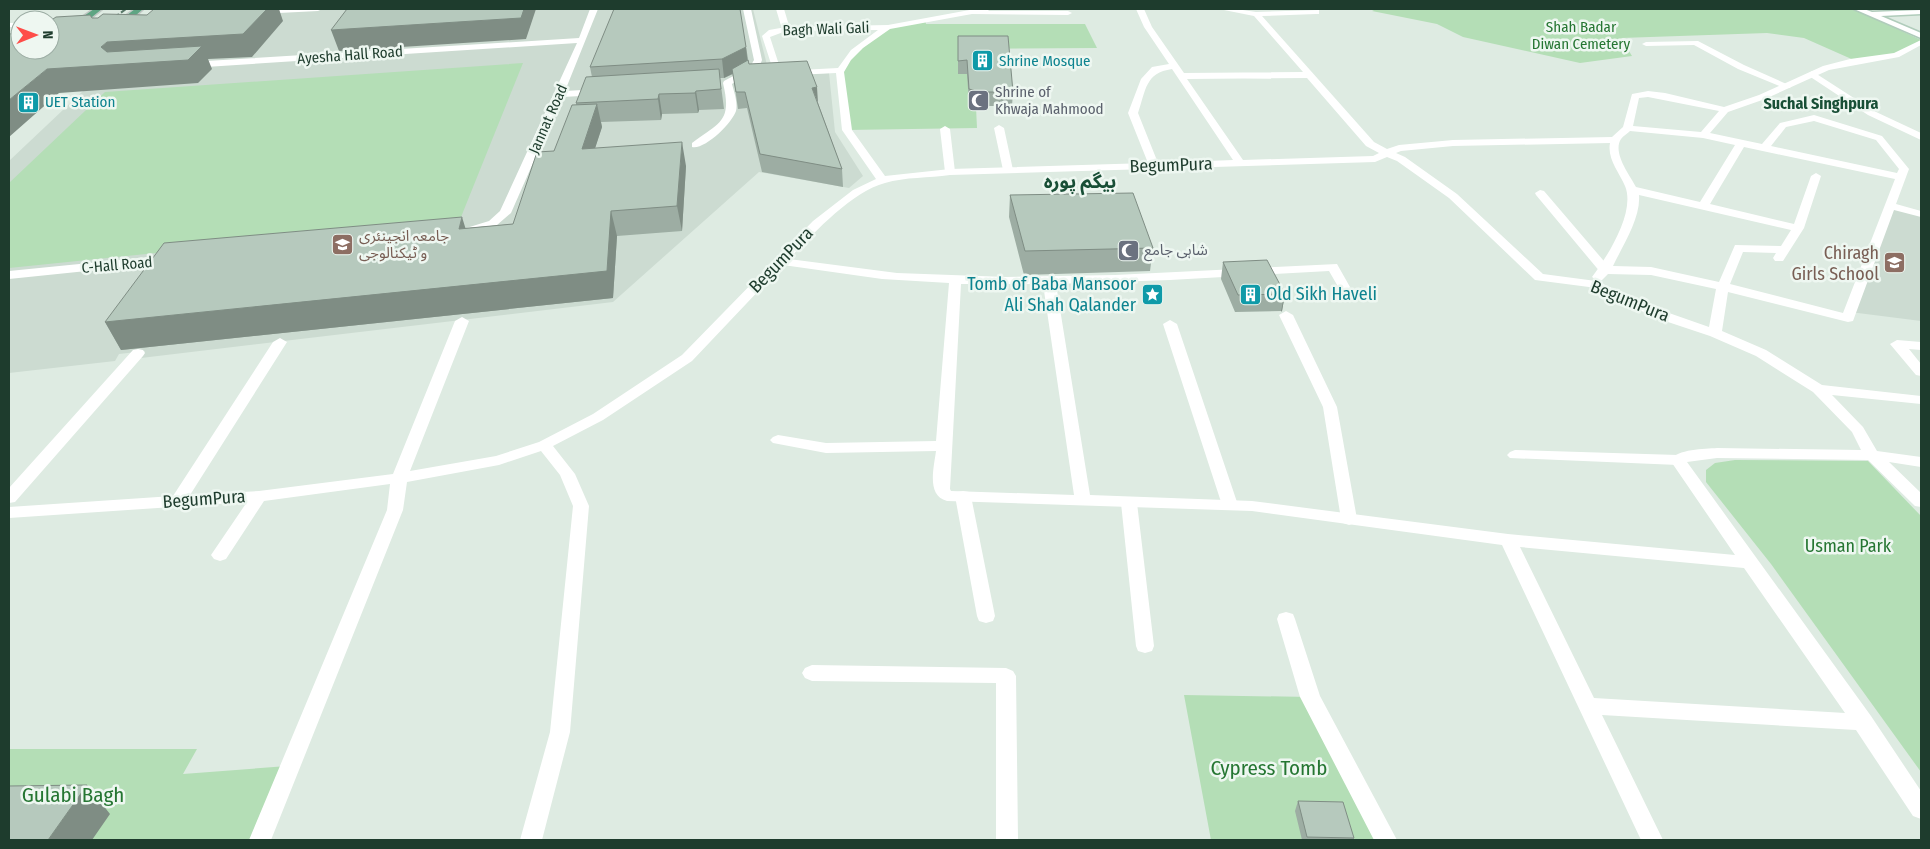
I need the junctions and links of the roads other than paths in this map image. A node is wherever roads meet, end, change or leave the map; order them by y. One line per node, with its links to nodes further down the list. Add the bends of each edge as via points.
1 (98, 9): 23 (main road)
2 (139, 9): 21 (main road)
3 (318, 9): 14 (street)
4 (594, 9): 29 (street, Jannat Road)
5 (747, 9): 49 (street, via 757,65 722,84 731,98 731,111 717,129)
6 (780, 9): 25 (street)
7 (940, 9): 19 (street)
8 (986, 9): 16 (street, Bagh Wali Gali)
9 (1140, 9): 33 (street, via 1148,27)
10 (1223, 9): 17 (street)
11 (1313, 9): 17 (street, via 1316,12)
12 (1858, 9): 18 (street)
13 (1921, 12): 18 (street)
14 (251, 13)
15 (1068, 13): 16 (street)
16 (961, 14): 19 (street, Bagh Wali Gali)
17 (1256, 14): 36 (street)
18 (1871, 14): 28 (street)
19 (947, 16): 24 (street, Bagh Wali Gali)
20 (141, 19): 21 (street)
21 (124, 20): 26 (main road)
22 (65, 22): 23 (street)
23 (80, 22): 27 (main road)
24 (888, 27): 25 (street, Bagh Wali Gali); 34 (street, Bagh Wali Gali, via 862,44)
25 (786, 29): 34 (street, Bagh Wali Gali, via 766,36 778,74)
26 (112, 31)
27 (64, 34)
28 (1921, 36)
29 (582, 40): 32 (street, Ayesha Hall Road); 40 (street, Jannat Road)
30 (1921, 42): 35 (street, via 1896,55 1850,62)
31 (1646, 44): 38 (street, via 1695,43)
32 (177, 66)
33 (1176, 66): 37 (street); 53 (street, via 1155,69 1144,81 1133,113)
34 (841, 70): 58 (street, via 847,130)
35 (1812, 74): 38 (street); 46 (street, via 1871,113)
36 (1308, 75): 37 (street); 51 (street, via 1370,144)
37 (1183, 76): 52 (street)
38 (1787, 86): 41 (street)
39 (608, 92): 40 (street)
40 (559, 94): 65 (street, Jannat Road, via 505,213 482,228)
41 (1725, 110): 43 (street, via 1665,96 1635,96); 45 (street)
42 (999, 128): 54 (street)
43 (1628, 128): 45 (street); 47 (street)
44 (945, 129): 55 (street)
45 (1703, 134): 48 (street)
46 (1921, 137)
47 (1614, 140): 51 (street, via 1453,143 1398,148); 59 (street, via 1616,158)
48 (1741, 143): 50 (street); 61 (street)
49 (696, 145)
50 (1764, 148): 57 (street); 57 (street, via 1783,126 1814,118 1880,138 1904,169)
51 (1387, 153): 52 (street, BegumPura, via 1375,159); 72 (street, BegumPura, via 1402,159 1453,196 1540,277)
52 (1241, 164): 53 (street, BegumPura)
53 (1154, 166): 54 (street, BegumPura)
54 (1008, 170): 55 (street, BegumPura)
55 (950, 172): 58 (street, BegumPura)
56 (1816, 176): 64 (street)
57 (1901, 176): 62 (street)
58 (882, 180): 67 (street, BegumPura, via 870,184 837,206)
59 (1633, 190): 61 (street); 68 (street, via 1634,204)
60 (1540, 193): 68 (street)
61 (1703, 206): 64 (street)
62 (1890, 206): 63 (street); 73 (street, via 1848,318)
63 (1921, 214)
64 (1798, 228): 73 (street, via 1781,254 1739,248)
65 (458, 232)
66 (184, 258): 69 (street, C-Hall Road)
67 (780, 261): 70 (street, via 895,277); 86 (street, BegumPura, via 687,358 598,417)
68 (1605, 270): 72 (street); 73 (street, via 1651,271)
69 (9, 275)
70 (955, 280): 71 (street); 87 (street)
71 (1049, 280): 74 (street, via 1333,267); 97 (street)
72 (1592, 284): 78 (street, BegumPura, via 1664,316)
73 (1724, 286): 78 (street)
74 (1344, 287)
75 (1286, 315): 102 (street, via 1330,406)
76 (462, 321): 92 (street)
77 (1170, 324): 100 (street)
78 (1715, 333): 83 (street, BegumPura, via 1761,353)
79 (280, 342): 96 (street)
80 (1921, 346): 82 (street, via 1897,344)
81 (138, 353): 95 (street)
82 (1921, 372)
83 (1818, 389): 84 (street); 88 (street, BegumPura, via 1858,430)
84 (1921, 400)
85 (778, 440): 87 (street, via 826,448)
86 (544, 446): 92 (street, BegumPura, via 499,460); 114 (street, via 567,474 581,506 560,732)
87 (946, 446): 94 (street, via 942,491 947,496)
88 (1872, 454): 90 (street, via 1717,454 1693,455); 91 (street); 99 (street, BegumPura)
89 (1515, 455): 90 (street)
90 (1678, 460): 105 (street)
91 (1921, 462)
92 (399, 478): 93 (street, BegumPura); 113 (street, via 395,510)
93 (259, 496): 96 (street, BegumPura); 104 (street)
94 (963, 496): 97 (street); 106 (street)
95 (9, 498)
96 (178, 501): 101 (street, BegumPura)
97 (1083, 501): 98 (street)
98 (1130, 502): 100 (street); 108 (street)
99 (1921, 502)
100 (1230, 505): 102 (street)
101 (9, 512)
102 (1349, 519): 103 (street)
103 (1508, 540): 105 (street); 110 (street)
104 (220, 555)
105 (1748, 562): 111 (street)
106 (986, 616)
107 (1286, 619): 116 (street, via 1310,697)
108 (1144, 646)
109 (812, 673): 115 (street, via 1006,676)
110 (1588, 706): 111 (street); 117 (street)
111 (1864, 722): 112 (street)
112 (1921, 809)
113 (260, 840)
114 (531, 840)
115 (1007, 840)
116 (1386, 840)
117 (1652, 840)

